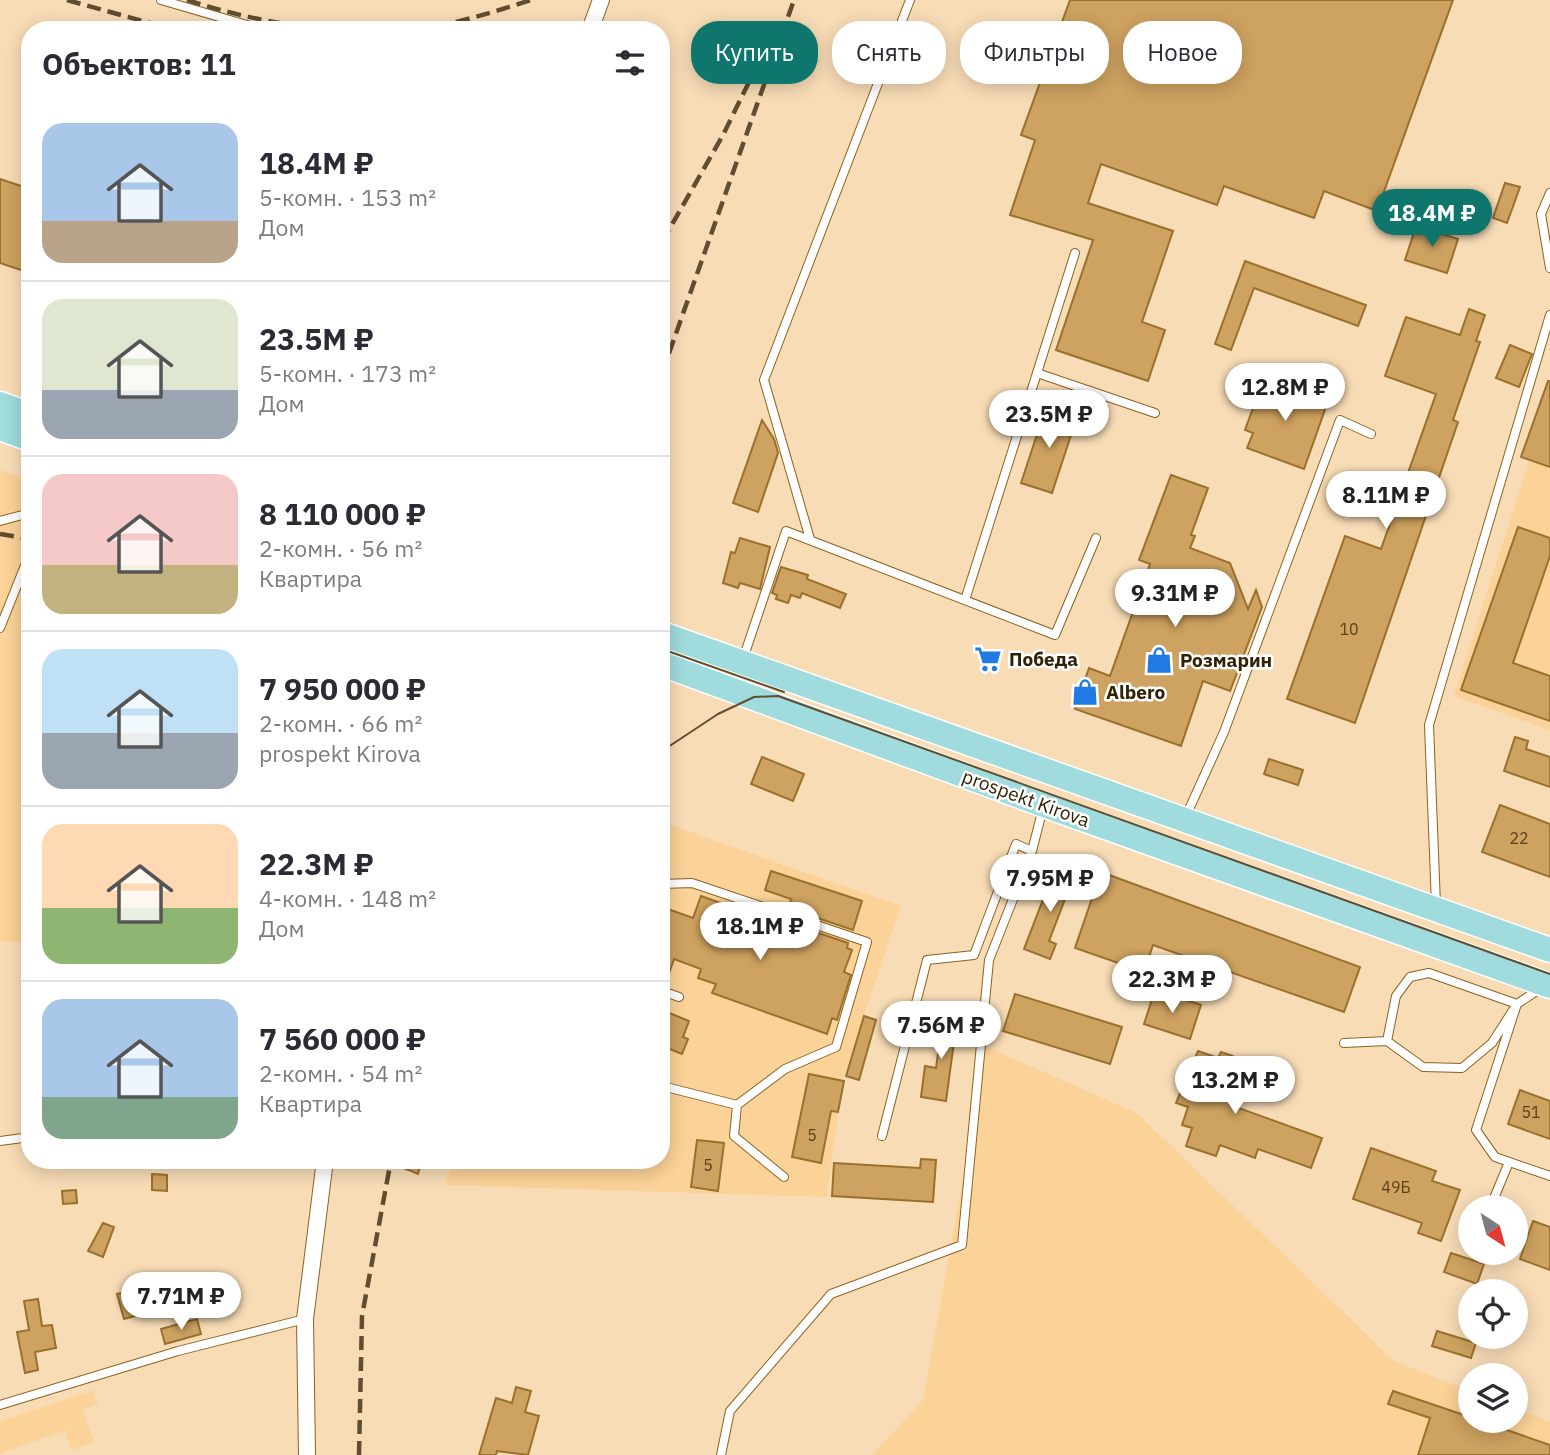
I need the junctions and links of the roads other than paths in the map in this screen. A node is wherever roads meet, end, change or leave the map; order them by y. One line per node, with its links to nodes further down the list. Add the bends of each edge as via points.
1 (161, 0): 4 (lane)
2 (601, 0): 5 (street)
3 (910, 0): 20 (lane, via 764,380)
4 (233, 21)
5 (593, 21)
6 (1550, 192): 8 (lane, via 1542,214)
7 (1076, 253): 10 (lane)
8 (1550, 268)
9 (1550, 315): 31 (lane, via 1429,725)
10 (1037, 373): 13 (lane); 22 (lane)
11 (0, 404): 12 (main road)
12 (21, 412)
13 (1155, 413)
14 (0, 428): 16 (main road)
15 (1371, 434): 28 (lane, via 1340,420 1224,732)
16 (21, 436)
17 (21, 515): 18 (lane)
18 (0, 521)
19 (1096, 538): 22 (lane, via 1055,635)
20 (810, 540): 22 (lane); 25 (lane, via 786,531)
21 (21, 576): 23 (lane)
22 (965, 600)
23 (0, 628)
24 (670, 637): 25 (main road, prospekt Kirova)
25 (743, 662): 28 (main road, prospekt Kirova)
26 (670, 667): 27 (main road, prospekt Kirova)
27 (1044, 806): 29 (lane); 32 (main road, prospekt Kirova)
28 (1184, 822): 31 (main road, prospekt Kirova)
29 (1032, 851): 42 (lane, via 1016,844 974,955 927,960); 53 (lane, via 989,960 962,1245 831,1294 730,1411)
30 (670, 884): 41 (lane, via 692,883 867,942 836,1047 785,1069)
31 (1436, 912): 32 (main road); 33 (main road, prospekt Kirova)
32 (1424, 940): 34 (main road, prospekt Kirova)
33 (1550, 950)
34 (1549, 983): 37 (lane)
35 (670, 994): 36 (lane)
36 (679, 997)
37 (1517, 1004): 38 (lane, via 1492,1043 1462,1068 1423,1067); 38 (lane, via 1429,973 1410,977 1395,996); 45 (lane, via 1476,1130 1495,1157)
38 (1387, 1041): 39 (lane)
39 (1344, 1043)
40 (670, 1088): 41 (lane)
41 (737, 1104): 48 (lane, via 734,1136)
42 (882, 1136)
43 (21, 1138): 44 (lane)
44 (0, 1141)
45 (1509, 1162): 47 (lane); 49 (lane)
46 (324, 1169): 50 (street)
47 (1550, 1176)
48 (784, 1177)
49 (1495, 1195)
50 (305, 1319): 51 (lane); 52 (street)
51 (0, 1405)
52 (307, 1455)
53 (721, 1455)

